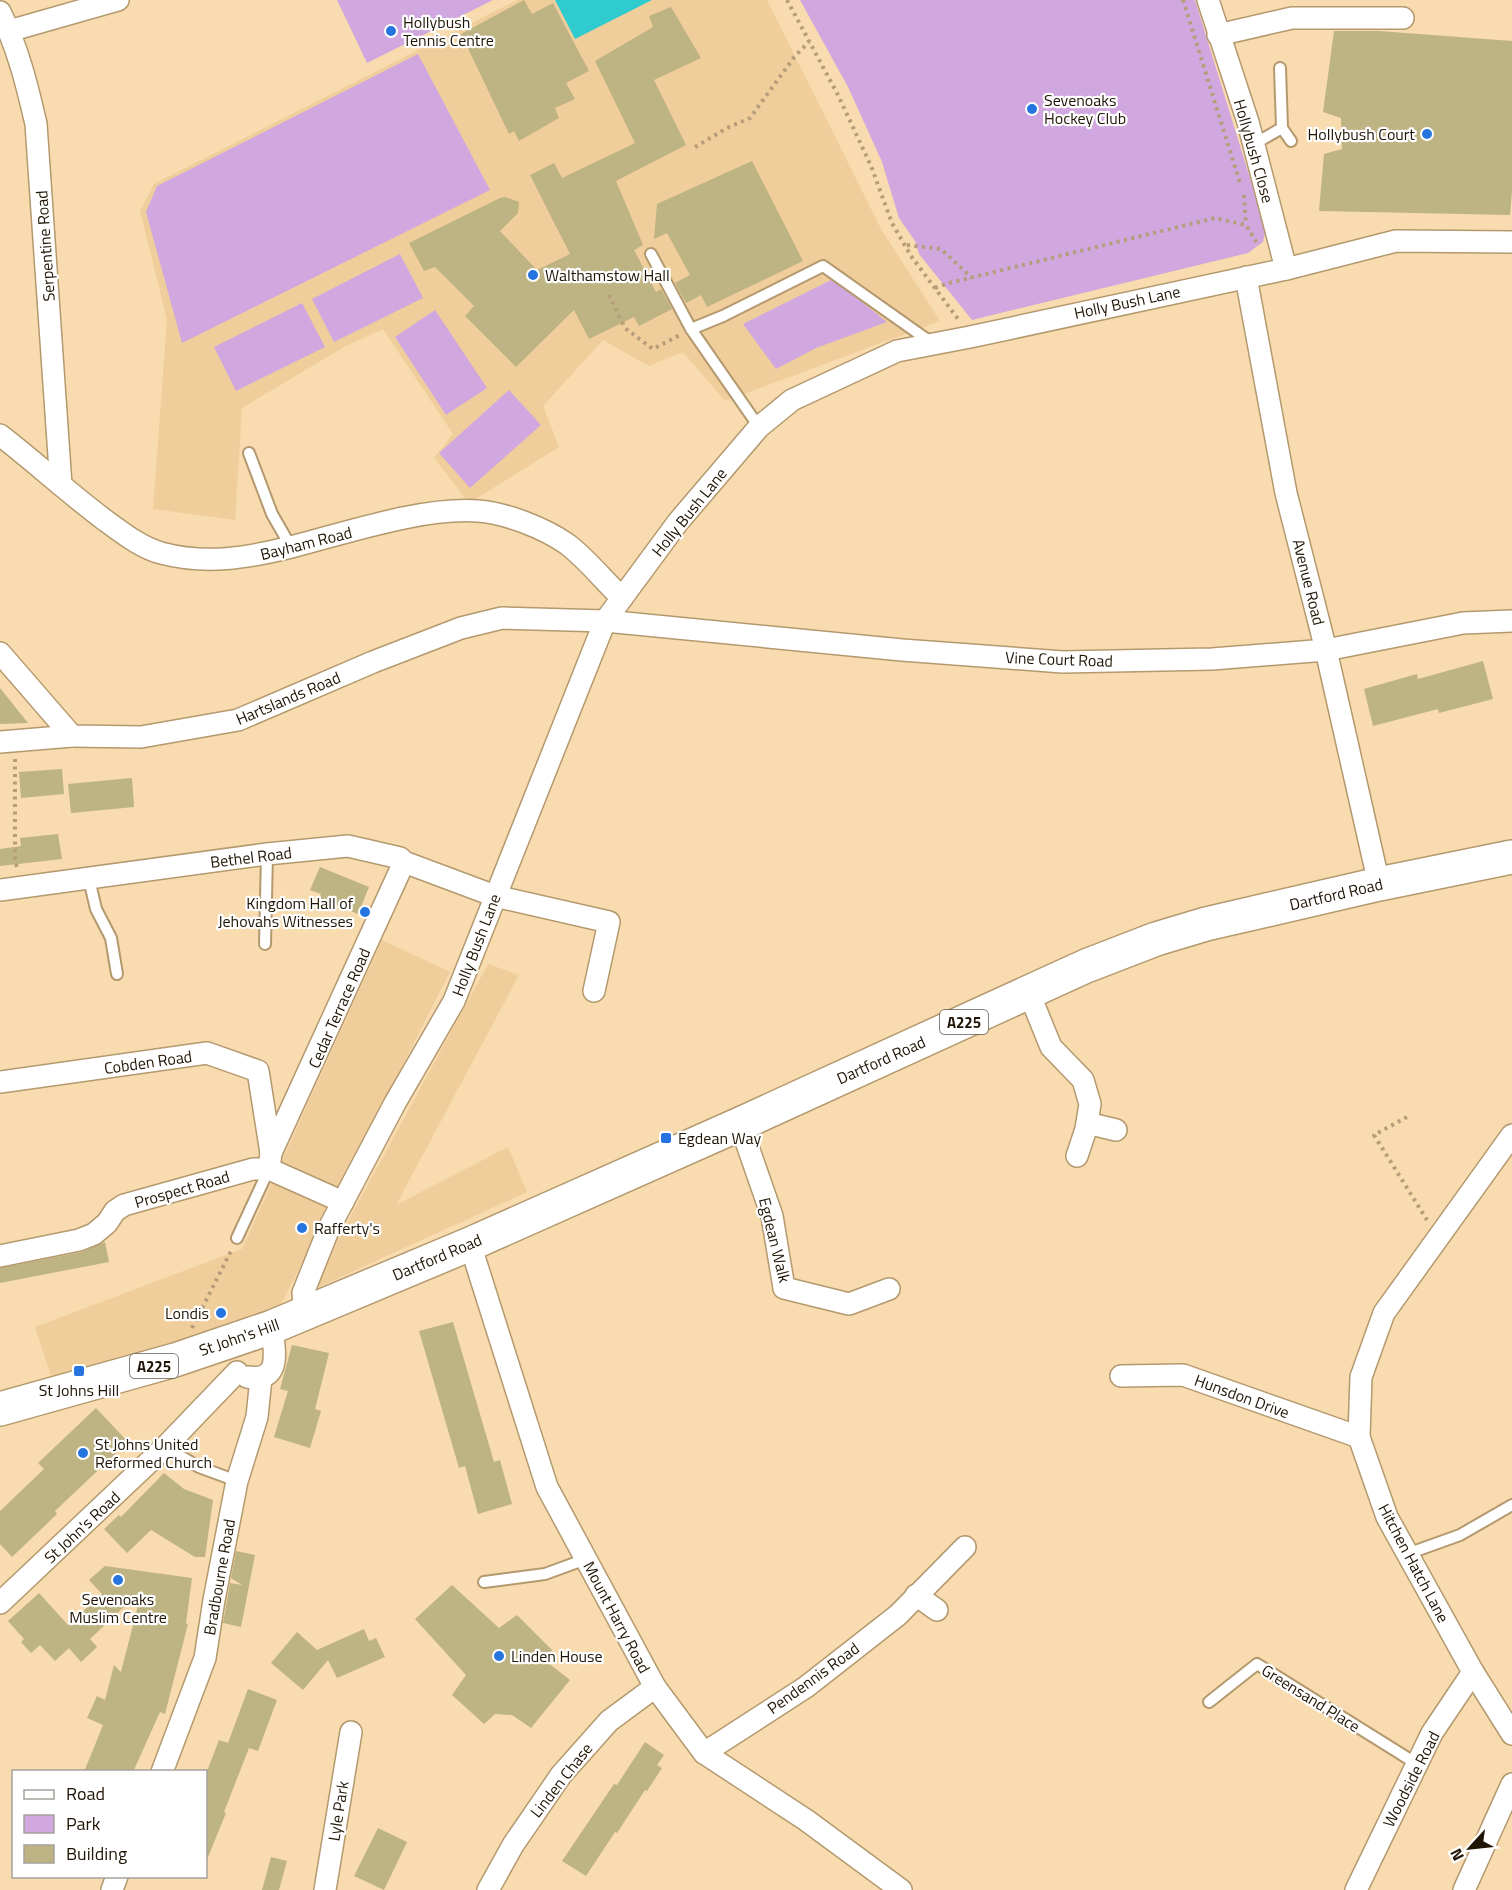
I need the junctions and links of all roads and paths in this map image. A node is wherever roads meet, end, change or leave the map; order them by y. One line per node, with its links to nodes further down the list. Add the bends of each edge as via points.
1 (118, 0): 6 (street)
2 (787, 0): 8 (path)
3 (1183, 0): 14 (path, via 1244,196)
4 (1208, 0): 7 (street, Hollybush Close)
5 (1403, 18): 7 (street, via 1292,18)
6 (5, 22): 29 (street, Serpentine Road, via 25,77 36,124)
7 (1218, 35): 12 (street, Hollybush Close)
8 (809, 42): 13 (path, via 750,118); 16 (path, via 872,166 892,223)
9 (1280, 68): 10 (lane)
10 (1282, 128): 11 (lane); 12 (lane)
11 (1291, 141)
12 (1254, 144): 18 (street, Hollybush Close)
13 (695, 147)
14 (1246, 225): 18 (path); 20 (path, via 1215,218)
15 (1512, 242): 18 (street, Holly Bush Lane, via 1396,241)
16 (907, 245): 20 (path, via 941,249); 21 (path)
17 (651, 254): 23 (lane)
18 (1277, 270): 19 (street, Holly Bush Lane)
19 (1246, 277): 24 (street, Holly Bush Lane); 34 (street, Avenue Road, via 1286,494)
20 (973, 279): 21 (path)
21 (935, 288): 24 (path)
22 (609, 295): 23 (path, via 626,328 653,349)
23 (691, 330): 25 (lane, via 823,266); 26 (lane)
24 (970, 337): 25 (street, Holly Bush Lane)
25 (932, 344): 26 (street, Holly Bush Lane, via 897,351 829,382 792,400)
26 (759, 427): 31 (street, Holly Bush Lane, via 678,522)
27 (0, 435): 29 (street, Bayham Road)
28 (249, 453): 30 (lane, via 272,514)
29 (61, 485): 30 (street, Bayham Road, via 123,533 159,552 203,560 254,556)
30 (291, 547): 31 (street, Bayham Road, via 440,513 500,514 564,542)
31 (622, 598): 32 (street, Holly Bush Lane)
32 (605, 621): 34 (street, Vine Court Road, via 1063,662 1212,659); 36 (street, Hartslands Road, via 502,618 461,628 373,662 238,720 141,737); 45 (street, Holly Bush Lane)
33 (1512, 621): 34 (street, Vine Court Road, via 1463,623)
34 (1326, 650): 42 (street, Avenue Road)
35 (0, 653): 36 (street)
36 (72, 736): 37 (street, Hartslands Road)
37 (6, 741): 43 (path, via 16,769 15,859)
38 (267, 854): 40 (street, Bethel Road, via 348,846); 41 (street, Bethel Road); 46 (lane)
39 (1512, 857): 42 (main road, Dartford Road / A225)
40 (404, 862): 45 (street, Bethel Road); 57 (street, Cedar Terrace Road)
41 (89, 879): 43 (street, Bethel Road); 47 (lane, via 96,909 111,938)
42 (1380, 884): 49 (main road, Dartford Road / A225, via 1156,939)
43 (22, 887): 44 (street, Bethel Road)
44 (0, 890)
45 (495, 897): 48 (street, Bethel Road, via 609,922); 58 (street, Holly Bush Lane, via 454,1001)
46 (265, 944)
47 (117, 974)
48 (594, 991)
49 (1029, 993): 52 (street, via 1051,1047 1083,1080 1090,1104); 53 (main road, Dartford Road / A225)
50 (0, 1082): 57 (street, Cobden Road, via 207,1053 258,1071)
51 (1407, 1117): 60 (path, via 1374,1136)
52 (1087, 1123): 54 (street); 56 (street)
53 (740, 1124): 61 (main road, Dartford Road / A225); 63 (street, Egdean Walk, via 772,1215 783,1288 849,1304)
54 (1116, 1130)
55 (1512, 1135): 60 (street, Hitchen Hatch Lane)
56 (1077, 1156)
57 (270, 1161): 58 (street); 59 (lane); 62 (street, Prospect Road, via 124,1205 94,1234 79,1240)
58 (343, 1202): 64 (street, Holly Bush Lane, via 303,1293)
59 (237, 1238): 67 (path)
60 (1438, 1238): 72 (street, Hitchen Hatch Lane, via 1384,1313 1361,1377)
61 (470, 1244): 64 (main road, Dartford Road / A225); 78 (street, Mount Harry Road, via 547,1487)
62 (0, 1256)
63 (889, 1289)
64 (305, 1313): 65 (main road, St John's Hill / A225)
65 (272, 1327): 66 (main road, St John's Hill / A225); 70 (street, via 275,1364)
66 (221, 1343): 67 (main road, St John's Hill / A225); 68 (street)
67 (175, 1360): 71 (main road, St John's Hill / A225)
68 (237, 1372): 70 (street, via 248,1378); 73 (street, St John's Road)
69 (1121, 1376): 72 (street, Hunsdon Drive, via 1183,1375)
70 (261, 1378): 74 (street, Bradbourne Road, via 257,1417)
71 (0, 1409)
72 (1359, 1437): 77 (street, Hitchen Hatch Lane, via 1388,1517)
73 (165, 1447): 74 (lane, via 199,1467); 81 (street, St John's Road)
74 (237, 1481): 90 (street, Bradbourne Road, via 205,1658)
75 (1512, 1505): 77 (lane, via 1460,1535)
76 (964, 1547): 80 (street, Pendennis Road)
77 (1407, 1554): 83 (street, Hitchen Hatch Lane)
78 (586, 1559): 79 (lane, via 545,1574); 84 (street, Mount Harry Road)
79 (484, 1582)
80 (916, 1595): 82 (street); 88 (street, Pendennis Road, via 898,1615 806,1687)
81 (0, 1603)
82 (937, 1610)
83 (1473, 1672): 87 (street, Hitchen Hatch Lane); 89 (street, Woodside Road, via 1432,1733)
84 (655, 1687): 88 (street, Mount Harry Road); 93 (street, Linden Chase, via 609,1721 561,1775 513,1845)
85 (1209, 1702): 89 (lane, Greensand Place, via 1257,1664)
86 (351, 1732): 92 (street, Lyle Park)
87 (1512, 1734)
88 (704, 1753): 94 (street, Mount Harry Road, via 806,1820)
89 (1417, 1764): 95 (street, Woodside Road)
90 (163, 1770)
91 (1512, 1784): 96 (street)
92 (325, 1890)
93 (488, 1890)
94 (901, 1890)
95 (1356, 1890)
96 (1464, 1890)

